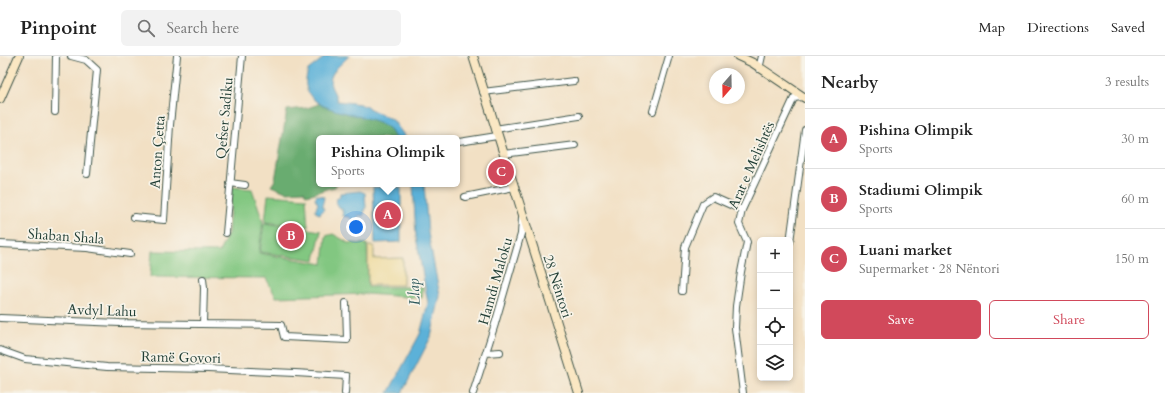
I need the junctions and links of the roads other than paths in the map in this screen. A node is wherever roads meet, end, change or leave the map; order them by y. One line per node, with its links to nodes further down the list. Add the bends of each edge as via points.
1 (19, 56): 13 (main road)
2 (56, 56): 18 (street)
3 (72, 56): 10 (street)
4 (177, 56): 32 (street, Anton Çetta, via 164,220)
5 (242, 56): 26 (street, Qefser Sadiku)
6 (473, 56): 14 (main road, 28 Nëntori)
7 (669, 56): 17 (street)
8 (738, 56): 11 (main road)
9 (762, 56): 11 (street)
10 (86, 58): 25 (street, via 97,70)
11 (759, 69): 15 (main road)
12 (574, 81): 14 (street)
13 (3, 87): 16 (main road)
14 (483, 92): 21 (main road, 28 Nëntori)
15 (804, 97): 30 (street, Arat e Melishtës, via 794,98)
16 (0, 99)
17 (653, 111)
18 (55, 112)
19 (579, 116): 21 (street)
20 (805, 130): 34 (street)
21 (496, 132): 22 (street); 24 (main road, 28 Nëntori)
22 (460, 142)
23 (575, 145): 24 (street)
24 (504, 154): 28 (main road, 28 Nëntori)
25 (87, 174)
26 (230, 183): 27 (street); 33 (street, Qefser Sadiku)
27 (245, 185)
28 (514, 187): 29 (street); 31 (main road, 28 Nëntori)
29 (465, 197)
30 (742, 210): 38 (street, via 713,197 703,204 685,247); 48 (street, Arat e Melishtës, via 739,224 747,242 737,299 735,328)
31 (522, 215): 44 (street, Hamdi Maloku, via 521,234); 47 (main road, 28 Nëntori)
32 (134, 217)
33 (226, 233)
34 (791, 237)
35 (0, 244): 36 (street, Shaban Shala, via 87,248)
36 (130, 254)
37 (203, 279): 41 (street)
38 (682, 291)
39 (346, 304): 41 (street, Avdyl Lahu, via 347,340 284,338 281,325)
40 (0, 318): 41 (street, Avdyl Lahu)
41 (203, 324)
42 (0, 350): 45 (street, Ramë Govori, via 25,359 107,367 295,372 346,376)
43 (500, 352): 44 (street)
44 (486, 353): 46 (street, Hamdi Maloku)
45 (345, 393)
46 (473, 393)
47 (579, 393)
48 (742, 393)

